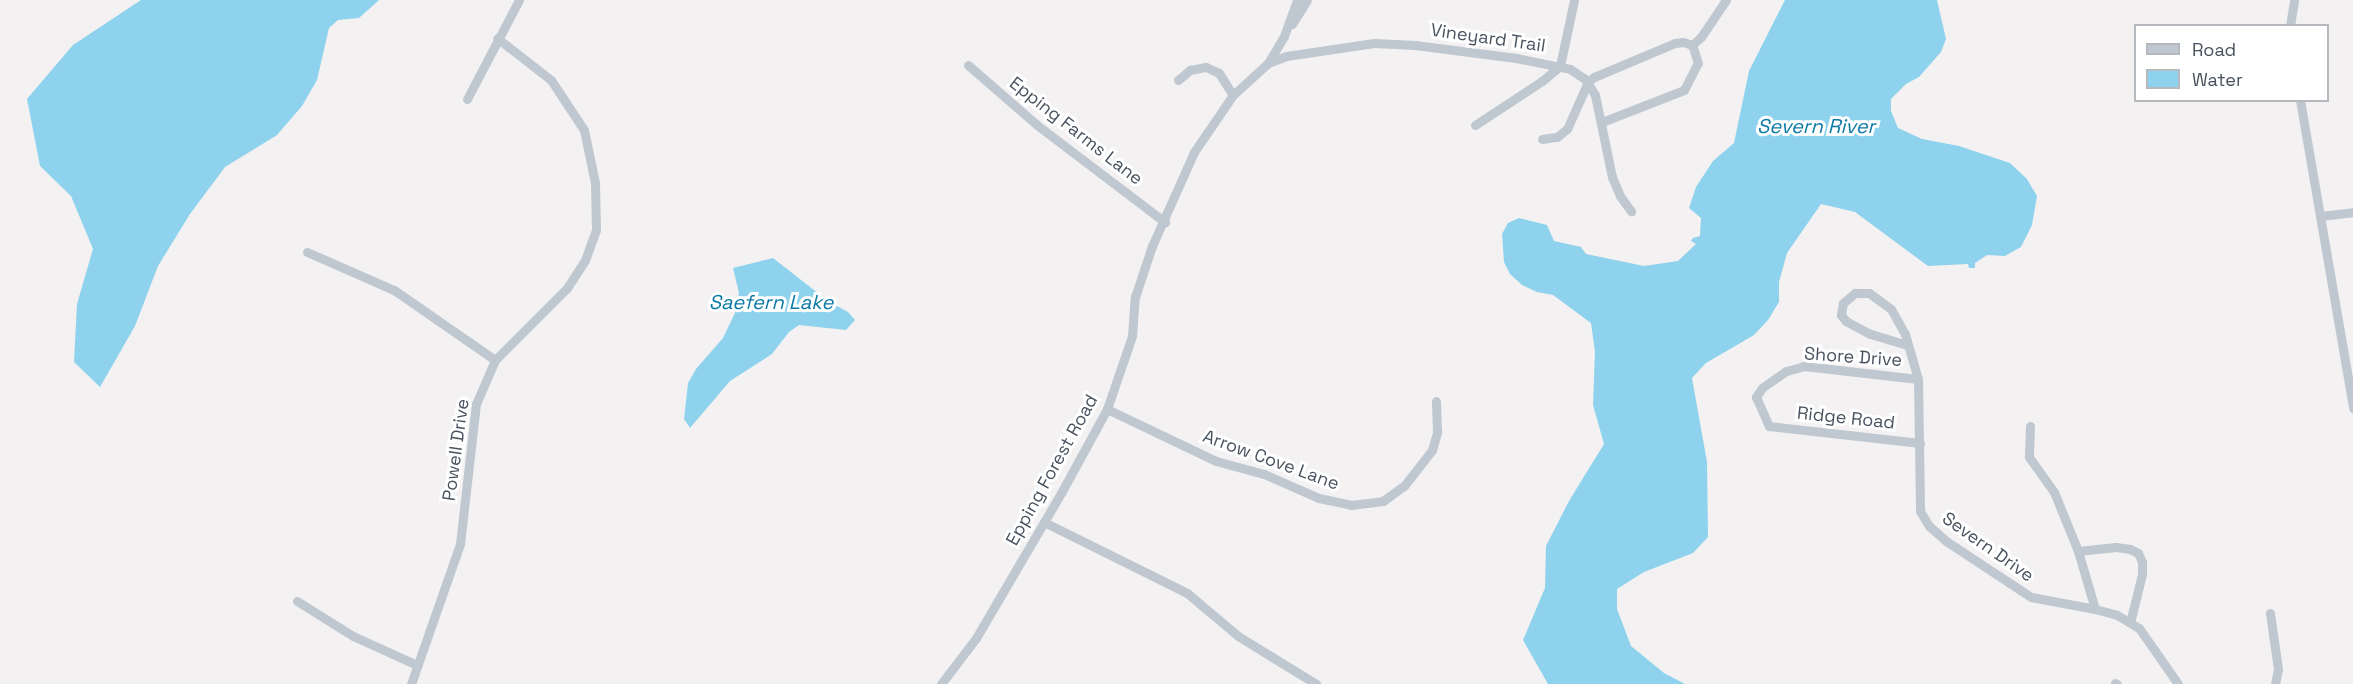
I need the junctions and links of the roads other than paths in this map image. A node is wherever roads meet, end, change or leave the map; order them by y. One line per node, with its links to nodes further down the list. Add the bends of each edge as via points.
1 (519, 0): 9 (street)
2 (1297, 0): 8 (street)
3 (1307, 0): 8 (street)
4 (1574, 0): 13 (street)
5 (1726, 0): 10 (street)
6 (2294, 0): 7 (street)
7 (2290, 24)
8 (1284, 36): 11 (street)
9 (497, 38): 17 (street); 28 (street, Powell Drive, via 551,80 584,130 595,183 596,230 585,260 567,288)
10 (1692, 45): 15 (street, via 1675,43); 19 (street, via 1698,63 1684,90)
11 (1268, 63): 13 (street, Vineyard Trail, via 1286,56 1374,43 1415,45); 16 (street, Epping Forest Road)
12 (968, 65): 25 (street, Epping Farms Lane, via 1037,125)
13 (1560, 66): 15 (street, Vineyard Trail); 20 (street)
14 (1178, 80): 16 (street, via 1190,70 1206,67 1219,74)
15 (1588, 82): 19 (street); 21 (street, via 1567,129 1557,137)
16 (1233, 95): 25 (street, Epping Forest Road, via 1194,152)
17 (467, 99)
18 (2300, 102): 24 (street)
19 (1602, 122): 22 (street, via 1612,177)
20 (1475, 125)
21 (1542, 139)
22 (1631, 211)
23 (2353, 212): 24 (street)
24 (2321, 216): 31 (street)
25 (1165, 222): 32 (street, Epping Forest Road, via 1152,246 1135,297 1132,336)
26 (307, 252): 28 (street, via 394,290)
27 (1907, 345): 27 (street, Severn Drive, via 1899,321 1881,300 1869,293 1855,293 1843,303 1841,315 1846,321 1870,334); 29 (street, Severn Drive)
28 (495, 360): 42 (street, Powell Drive, via 476,404 460,544)
29 (1918, 379): 33 (street, Shore Drive, via 1804,366 1786,371 1756,397); 35 (street, Severn Drive)
30 (1436, 401): 32 (street, Arrow Cove Lane, via 1437,432 1432,450 1404,486 1383,501 1351,505 1319,498 1264,474 1216,461)
31 (2353, 408)
32 (1107, 409): 36 (street, Epping Forest Road)
33 (1769, 426): 35 (street, Ridge Road)
34 (2031, 426): 37 (street, via 2029,457 2054,492)
35 (1920, 443): 39 (street, Severn Drive, via 1920,512 1929,526 2031,597)
36 (1044, 522): 44 (street, Epping Forest Road, via 976,638); 45 (street, via 1187,592 1238,636)
37 (2078, 551): 39 (street); 41 (street, via 2116,547 2138,553 2142,574)
38 (297, 600): 42 (street, via 353,636)
39 (2095, 609): 41 (street, Severn Drive)
40 (2270, 613): 47 (street, via 2278,669)
41 (2130, 623): 46 (street, Severn Drive, via 2139,628)
42 (417, 665): 43 (street, Powell Drive)
43 (411, 684)
44 (941, 684)
45 (1316, 684)
46 (2178, 684)
47 (2275, 684)

